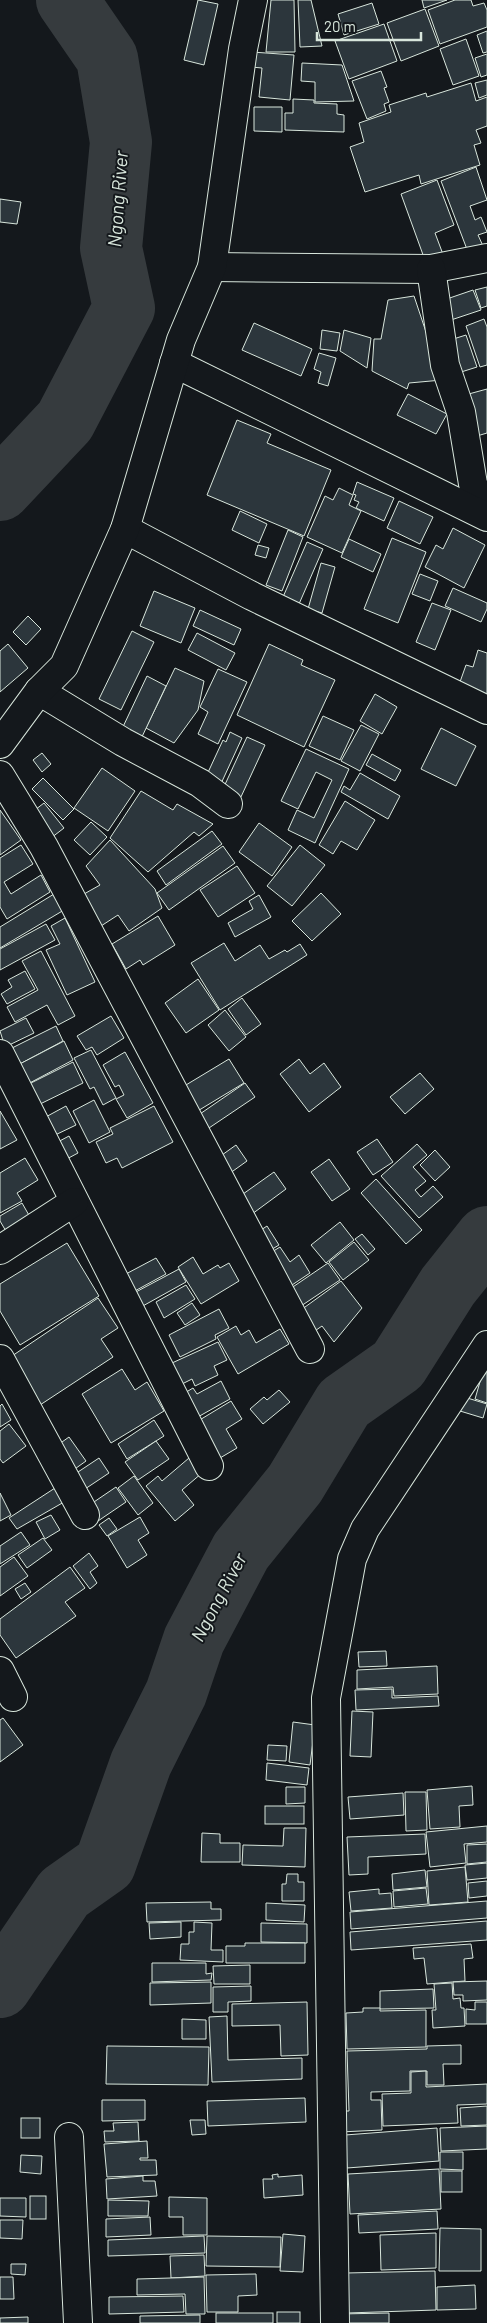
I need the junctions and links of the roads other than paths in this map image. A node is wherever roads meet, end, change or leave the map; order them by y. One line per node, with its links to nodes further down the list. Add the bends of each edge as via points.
1 (253, 0): 3 (street, via 240,68)
2 (487, 258): 4 (street)
3 (212, 267): 4 (street); 5 (street)
4 (431, 269): 6 (street, via 446,366 461,412 473,484)
5 (174, 363): 6 (street); 7 (street)
6 (487, 515)
7 (125, 529): 8 (street, via 64,666); 9 (street, via 252,596)
8 (39, 691): 10 (street); 12 (street, via 123,742 200,783)
9 (487, 710)
10 (0, 744)
11 (0, 775): 17 (street, via 44,848)
12 (228, 804)
13 (0, 1054): 14 (street)
14 (74, 1202): 15 (street); 19 (street)
15 (0, 1250)
16 (487, 1344): 25 (street, via 365,1529 352,1559 326,1698)
17 (310, 1349)
18 (0, 1358): 20 (street)
19 (209, 1466)
20 (85, 1515)
21 (0, 1671): 22 (street)
22 (13, 1696)
23 (69, 2137): 24 (street)
24 (78, 2323)
25 (335, 2323)

